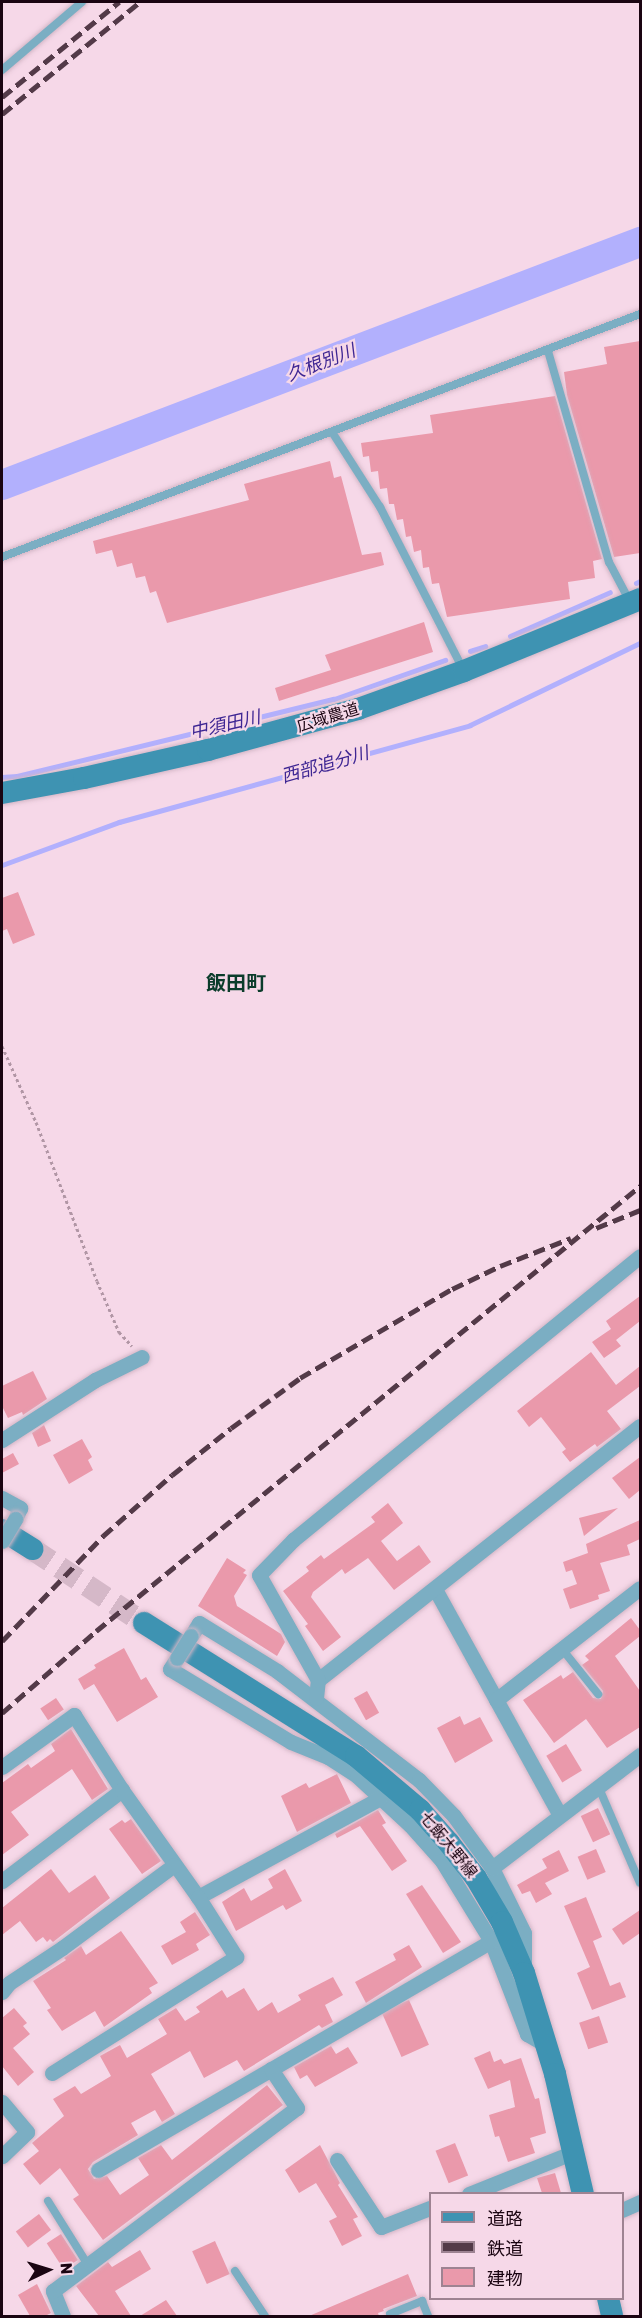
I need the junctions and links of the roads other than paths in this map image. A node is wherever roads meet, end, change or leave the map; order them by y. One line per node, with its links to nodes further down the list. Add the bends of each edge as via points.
1 (82, 2): 2 (lane)
2 (2, 70)
3 (640, 314): 4 (lane)
4 (548, 351): 5 (lane); 7 (lane, via 609,562)
5 (332, 432): 6 (lane); 8 (lane, via 380,507)
6 (2, 557)
7 (636, 602): 8 (main road, 広域農道)
8 (464, 671): 9 (main road, 広域農道, via 279,732)
9 (2, 793)
10 (640, 1256): 22 (street, via 293,1540 259,1575)
11 (142, 1357): 13 (street, via 95,1380)
12 (640, 1426): 19 (street)
13 (2, 1440)
14 (2, 1498): 15 (street, via 20,1509)
15 (8, 1524): 16 (street, bridge); 17 (main road)
16 (2, 1541)
17 (33, 1550)
18 (640, 1588): 21 (street)
19 (435, 1589): 22 (street); 25 (street)
20 (144, 1623): 38 (main road, 七飯大野線, via 356,1756 420,1810 476,1878 502,1922)
21 (562, 1649): 23 (lane); 25 (street)
22 (318, 1680): 24 (street)
23 (598, 1694)
24 (316, 1698): 30 (street, bridge, via 199,1623 170,1669 291,1742 328,1757 357,1776); 33 (street, via 419,1780 454,1816)
25 (496, 1700): 31 (street)
26 (640, 1755): 28 (street)
27 (2, 1767): 29 (street, via 74,1715)
28 (599, 1788): 31 (street); 35 (lane)
29 (122, 1790): 32 (street); 34 (street)
30 (380, 1798): 36 (street); 37 (street, via 442,1861)
31 (560, 1815): 33 (street)
32 (174, 1865): 36 (street); 39 (street)
33 (492, 1868): 38 (street, via 524,1933)
34 (2, 1881)
35 (640, 1883)
36 (198, 1897): 42 (street, via 236,1957)
37 (491, 1941): 40 (street, via 526,2034); 41 (street)
38 (524, 1973): 40 (main road, 七飯大野線)
39 (4, 1984)
40 (546, 2045): 44 (main road, 七飯大野線)
41 (271, 2069): 47 (street); 54 (street, via 297,2108)
42 (52, 2073)
43 (2, 2102): 45 (street, via 27,2132)
44 (574, 2152): 48 (street); 49 (main road, 七飯大野線)
45 (2, 2156)
46 (337, 2160): 52 (street, via 381,2227)
47 (98, 2170)
48 (473, 2192)
49 (583, 2192)
50 (48, 2201): 54 (lane)
51 (640, 2202): 53 (street)
52 (429, 2208)
53 (624, 2209)
54 (88, 2265): 58 (street, via 53,2291)
55 (236, 2271): 59 (lane)
56 (608, 2300): 61 (main road)
57 (390, 2314): 60 (lane, via 422,2301)
58 (63, 2316)
59 (265, 2316)
60 (428, 2316)
61 (612, 2316)

